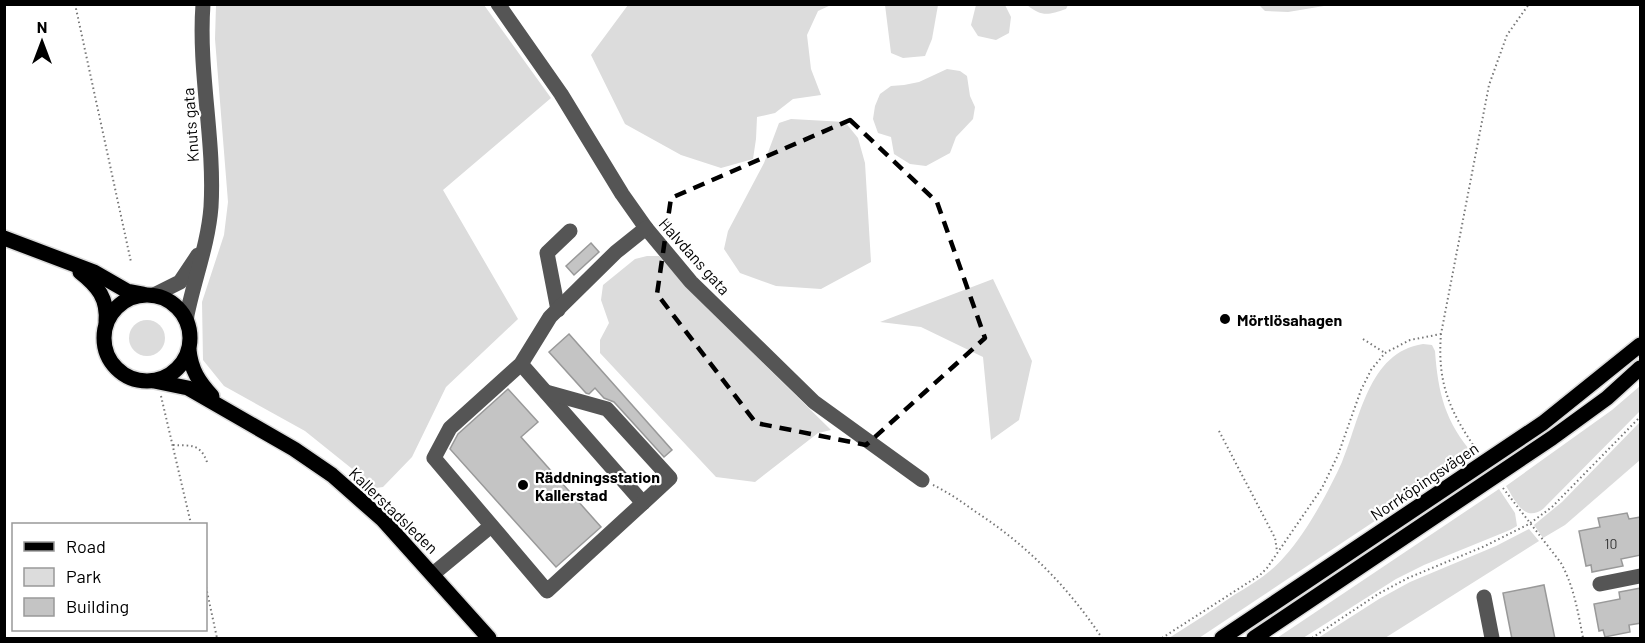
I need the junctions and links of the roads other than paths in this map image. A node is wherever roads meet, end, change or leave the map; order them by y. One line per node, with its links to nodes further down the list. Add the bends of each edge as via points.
1 (203, 4): 6 (street, Knuts gata, via 212,182)
2 (498, 4): 3 (street, Halvdans gata)
3 (646, 228): 9 (street); 19 (street, Halvdans gata, via 691,282 814,402)
4 (570, 231): 9 (street, via 547,253)
5 (4, 238): 7 (main road)
6 (205, 242): 8 (street, Knuts gata, via 180,282); 10 (street, Knuts gata)
7 (68, 263): 8 (main road, via 94,272 127,291); 11 (main road, via 103,295)
8 (150, 295): 10 (main road, via 170,301); 11 (main road, via 126,300)
9 (558, 310): 14 (street)
10 (186, 320): 13 (main road)
11 (106, 326): 16 (main road, via 104,345 111,363 126,376)
12 (1641, 345): 27 (main road, Norrköpingsvägen, via 1543,423)
13 (189, 350): 16 (main road, via 172,374); 18 (main road, Kallerstadsleden, via 196,376)
14 (521, 364): 17 (street); 21 (street, via 450,428 434,458)
15 (1641, 368): 28 (main road, via 1552,438)
16 (154, 381): 18 (main road, Kallerstadsleden, via 188,388)
17 (546, 392): 20 (street); 20 (street, via 607,410 670,478)
18 (225, 409): 22 (main road, Kallerstadsleden, via 332,475 383,520)
19 (922, 480)
20 (643, 503): 21 (street, via 547,591)
21 (490, 525): 22 (street)
22 (433, 574): 26 (main road, Kallerstadsleden)
23 (1641, 576): 24 (street)
24 (1600, 584)
25 (1484, 597): 29 (street)
26 (489, 639)
27 (1222, 639)
28 (1254, 639)
29 (1492, 639)

